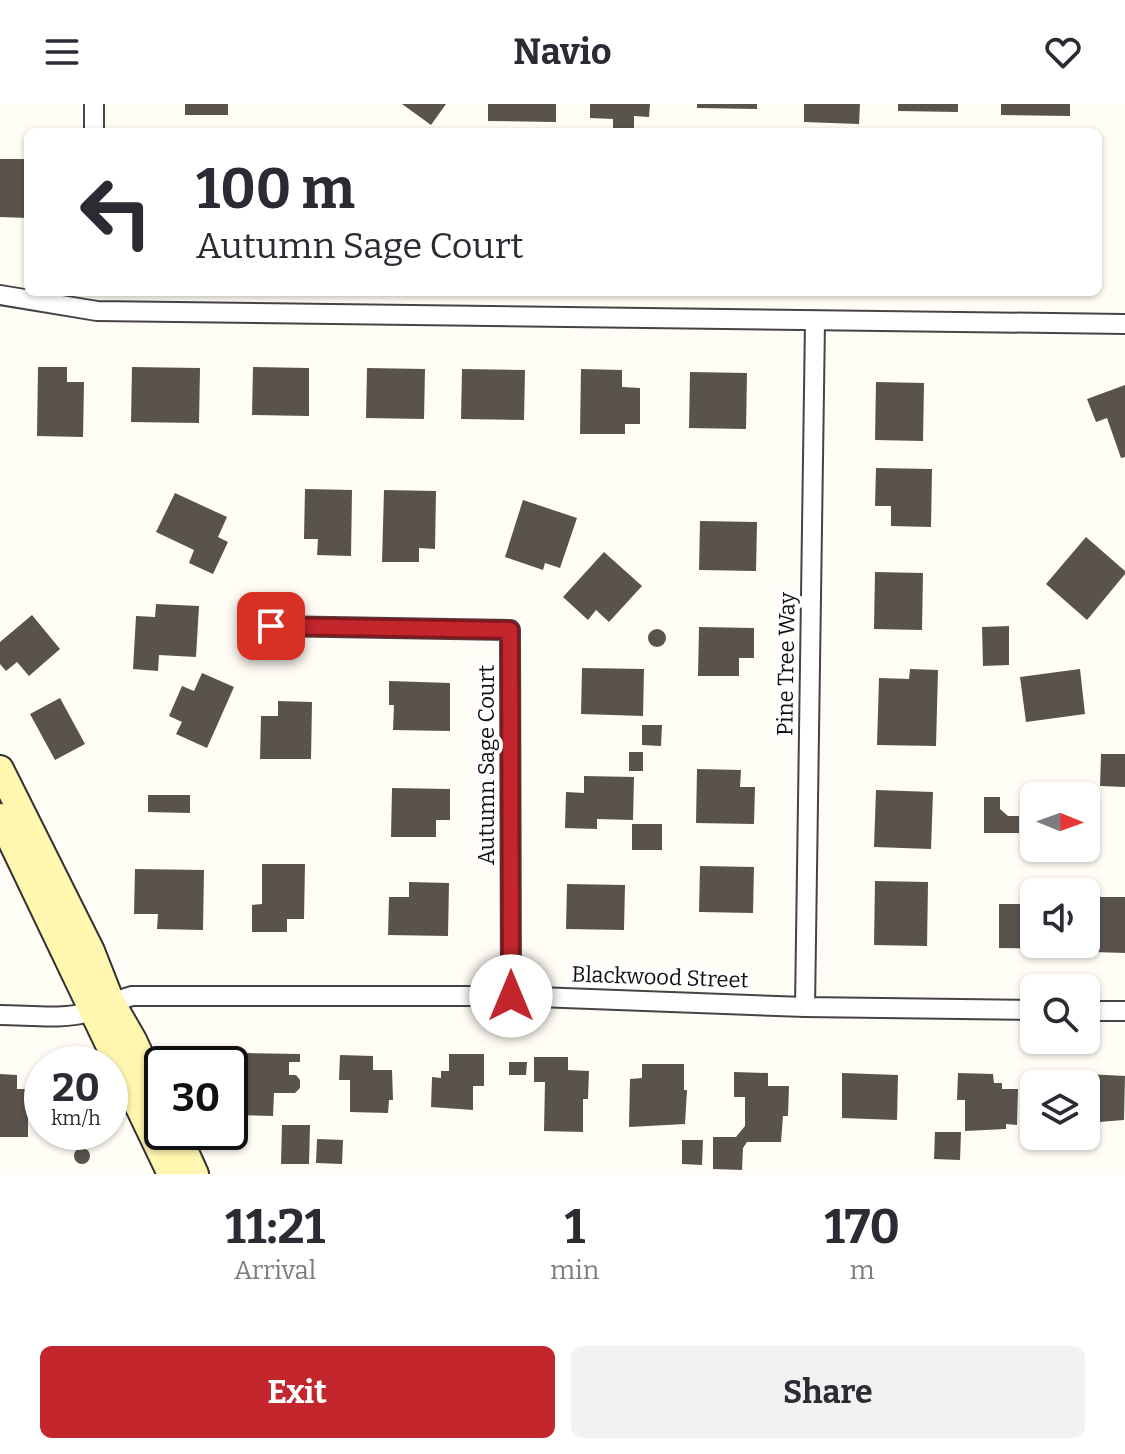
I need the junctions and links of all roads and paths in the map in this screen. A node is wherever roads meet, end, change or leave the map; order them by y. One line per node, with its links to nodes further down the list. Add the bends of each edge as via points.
1 (94, 104): 2 (street)
2 (94, 128)
3 (0, 295): 4 (street)
4 (97, 301): 5 (street)
5 (815, 322): 6 (street); 12 (street, Pine Tree Way)
6 (1125, 324)
7 (271, 626): 10 (street, Autumn Sage Court, via 510,630)
8 (0, 769): 11 (street, via 85,938)
9 (0, 817): 11 (street)
10 (511, 996): 11 (street, Blackwood Street, via 132,996); 12 (street, Blackwood Street)
11 (102, 1006): 16 (street, Blackwood Street, via 74,1016); 17 (street, via 133,1040); 19 (street)
12 (805, 1007): 13 (street, Blackwood Street)
13 (1020, 1010)
14 (1100, 1011): 15 (street)
15 (1125, 1011)
16 (0, 1015)
17 (144, 1064)
18 (184, 1150): 20 (street)
19 (171, 1174)
20 (195, 1174)

